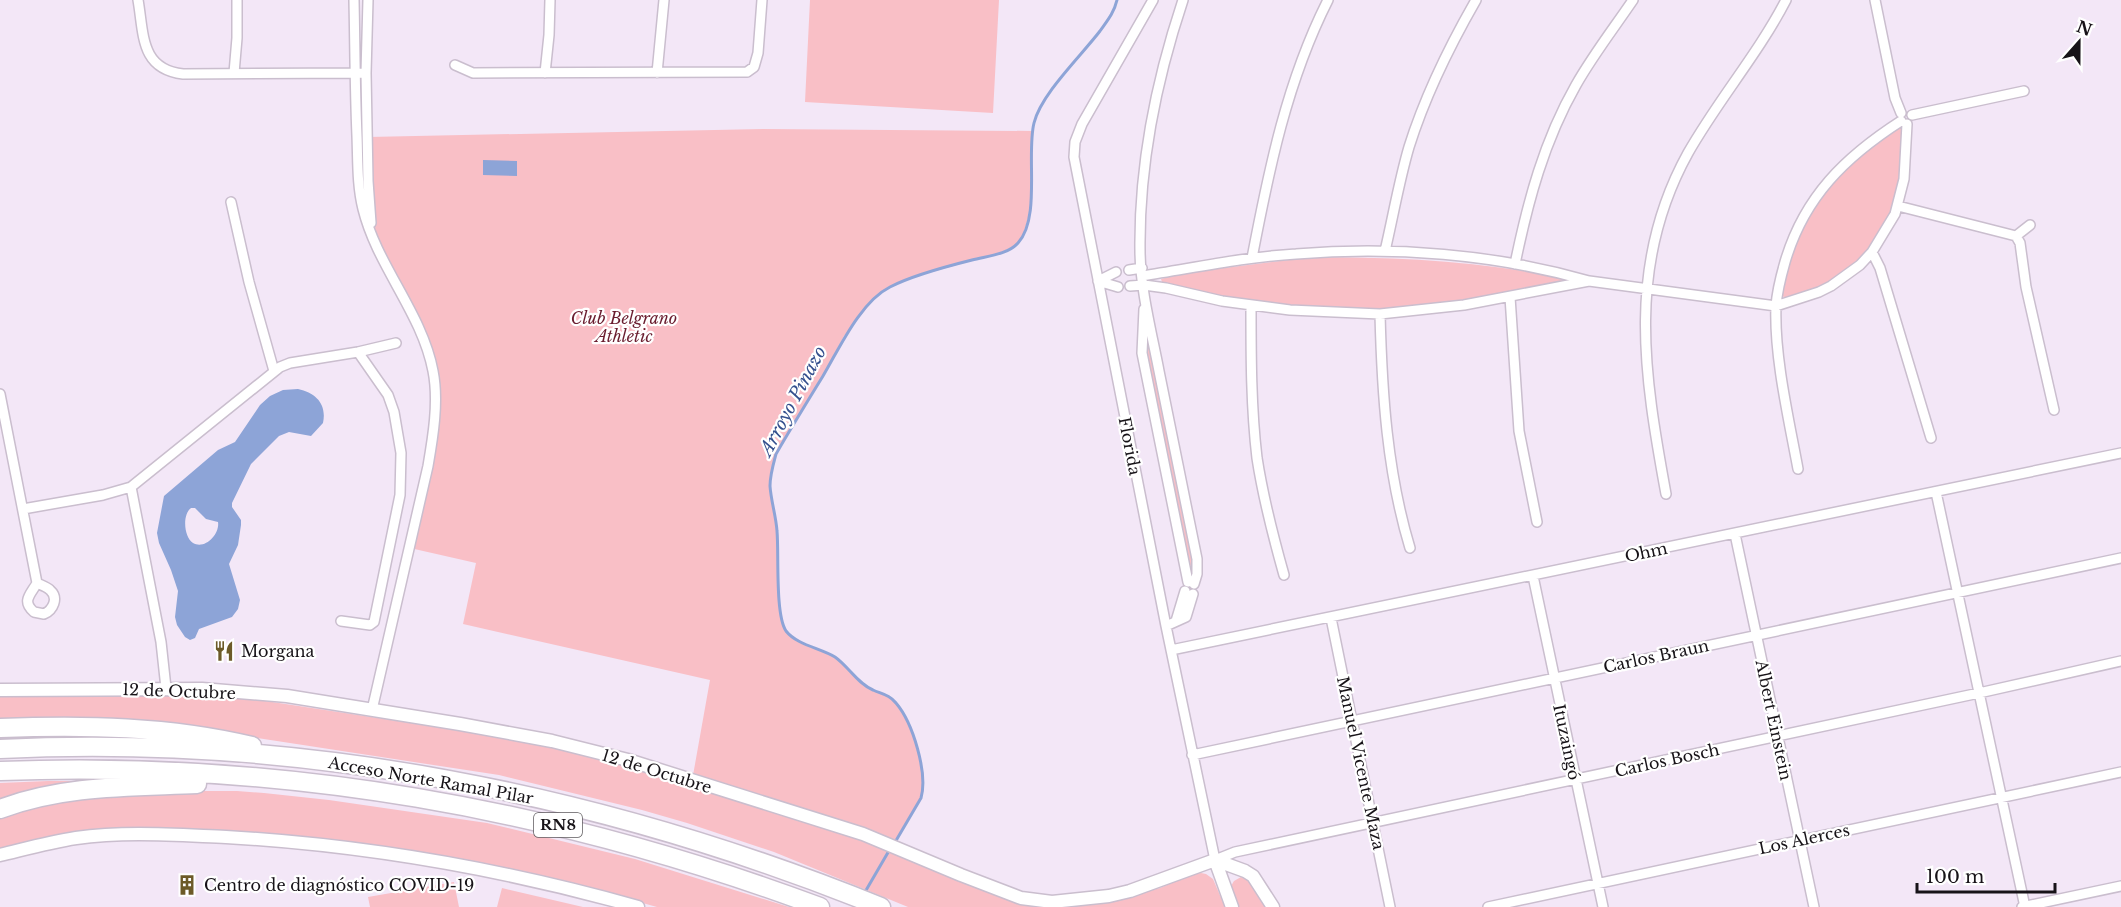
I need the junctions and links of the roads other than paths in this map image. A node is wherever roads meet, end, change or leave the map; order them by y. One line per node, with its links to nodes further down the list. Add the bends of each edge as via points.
1 (138, 0): 16 (street, via 146,44 156,64 174,73)
2 (237, 0): 16 (street)
3 (354, 0): 17 (street)
4 (368, 0): 20 (street)
5 (550, 0): 18 (street)
6 (664, 0): 19 (street)
7 (762, 0): 19 (street, via 758,53 752,70)
8 (1153, 0): 34 (street, Florida, via 1075,142 1074,157)
9 (1183, 0): 35 (street, via 1163,63 1146,149 1140,251)
10 (1328, 0): 30 (street, via 1282,117)
11 (1476, 0): 28 (street, via 1420,113)
12 (1633, 0): 31 (street, via 1577,83 1553,132 1530,197)
13 (1786, 0): 39 (street, via 1688,154 1659,224)
14 (1875, 0): 22 (street, via 1896,99)
15 (454, 65): 18 (street, via 473,73)
16 (234, 73): 17 (street)
17 (355, 73): 20 (street); 27 (street, via 358,183)
18 (545, 73): 19 (street)
19 (657, 73)
20 (366, 74): 27 (street, via 368,197)
21 (2024, 91): 22 (street)
22 (1905, 118): 24 (street, via 1904,179); 42 (street, via 1855,153 1824,185 1797,228)
23 (231, 202): 46 (street)
24 (1898, 206): 26 (street); 29 (street)
25 (2030, 225): 26 (street)
26 (2016, 236): 48 (street)
27 (374, 240): 77 (street, via 416,323 431,364 434,388 428,466)
28 (1385, 251): 30 (street); 31 (street)
29 (1872, 252): 42 (street, via 1831,286); 49 (street)
30 (1252, 258): 35 (street, via 1191,266)
31 (1515, 264): 36 (street)
32 (1129, 270): 35 (street)
33 (1116, 272): 34 (street)
34 (1098, 280): 38 (street); 69 (street, Florida)
35 (1143, 280): 37 (street); 41 (street); 60 (street); 61 (street, via 1142,353)
36 (1589, 281): 39 (street); 40 (street)
37 (1130, 286)
38 (1118, 287)
39 (1646, 289): 42 (street); 54 (street, via 1648,375)
40 (1510, 297): 43 (street); 56 (street, via 1522,454)
41 (1251, 306): 43 (street); 62 (street, via 1256,445)
42 (1776, 306): 51 (street, via 1784,392)
43 (1380, 314): 58 (street, via 1386,426 1396,495)
44 (396, 343): 45 (street)
45 (358, 352): 46 (street, via 290,363); 68 (street, via 388,395 394,412 401,453 400,495 374,622 370,626)
46 (274, 371): 52 (street)
47 (0, 394): 55 (street)
48 (2054, 410)
49 (1931, 438)
50 (2121, 453): 53 (street, Ohm)
51 (1798, 469)
52 (131, 487): 55 (street); 74 (street)
53 (1936, 492): 57 (street, Ohm); 66 (street)
54 (1666, 494)
55 (23, 509): 64 (street)
56 (1537, 522)
57 (1735, 534): 63 (street, Ohm); 70 (street, Albert Einstein)
58 (1410, 548)
59 (2121, 558): 66 (street, Carlos Braun)
60 (1198, 567): 61 (street); 65 (street)
61 (1186, 569): 65 (street)
62 (1284, 574)
63 (1533, 576): 67 (street, Ohm); 73 (street, Ituzaingó)
64 (37, 583)
65 (1190, 588): 69 (street, via 1186,617)
66 (1958, 592): 70 (street, Carlos Braun); 76 (street)
67 (1331, 618): 71 (street, Ohm); 78 (street, Manuel Vicente Maza)
68 (340, 621)
69 (1166, 626): 71 (street, Florida)
70 (1756, 635): 73 (street, Carlos Braun); 80 (street, Albert Einstein)
71 (1171, 650): 82 (street, Florida)
72 (2121, 661): 76 (street, Carlos Bosch)
73 (1554, 678): 78 (street, Carlos Braun); 86 (street, Ituzaingó)
74 (166, 688): 75 (street, 12 de Octubre); 77 (street, 12 de Octubre, via 287,696)
75 (0, 690)
76 (1979, 693): 80 (street, Carlos Bosch); 88 (street)
77 (372, 710): 93 (street, 12 de Octubre, via 540,739 628,760 863,834 1008,894 1037,901 1087,899 1130,891)
78 (1353, 721): 82 (street, Carlos Braun); 90 (street, Manuel Vicente Maza)
79 (0, 728): 83 (highway, via 181,732)
80 (1778, 736): 86 (street, Carlos Bosch); 91 (street, Albert Einstein)
81 (0, 749): 83 (highway, Acceso Norte Ramal Pilar / RN8, via 169,749)
82 (1192, 755): 93 (street, Florida)
83 (312, 760): 98 (highway, Acceso Norte Ramal Pilar / RN8, via 446,779 578,807 708,843)
84 (0, 771): 87 (highway, Acceso Norte Ramal Pilar / RN8, via 121,770)
85 (2121, 772): 88 (street, Los Alerces)
86 (1575, 779): 90 (street, Carlos Bosch); 94 (street, Ituzaingó)
87 (288, 780): 89 (highway, via 87,789 40,796); 97 (highway, Acceso Norte Ramal Pilar / RN8, via 425,798 561,826 694,863)
88 (2001, 797): 91 (street, Los Alerces); 105 (street)
89 (0, 809)
90 (1373, 823): 93 (street, Carlos Bosch, via 1235,852); 101 (street, Manuel Vicente Maza)
91 (1799, 840): 94 (street, Los Alerces); 104 (street, Albert Einstein)
92 (0, 855): 96 (street, via 77,838 121,835 272,840 422,859)
93 (1215, 860): 99 (street, Florida); 100 (street, via 1253,876)
94 (1598, 883): 102 (street, Los Alerces); 103 (street, Ituzaingó)
95 (2121, 886): 105 (street)
96 (638, 907)
97 (820, 907)
98 (882, 907)
99 (1232, 907)
100 (1273, 907)
101 (1390, 907)
102 (1488, 907)
103 (1603, 907)
104 (1814, 907)
105 (2024, 907)

